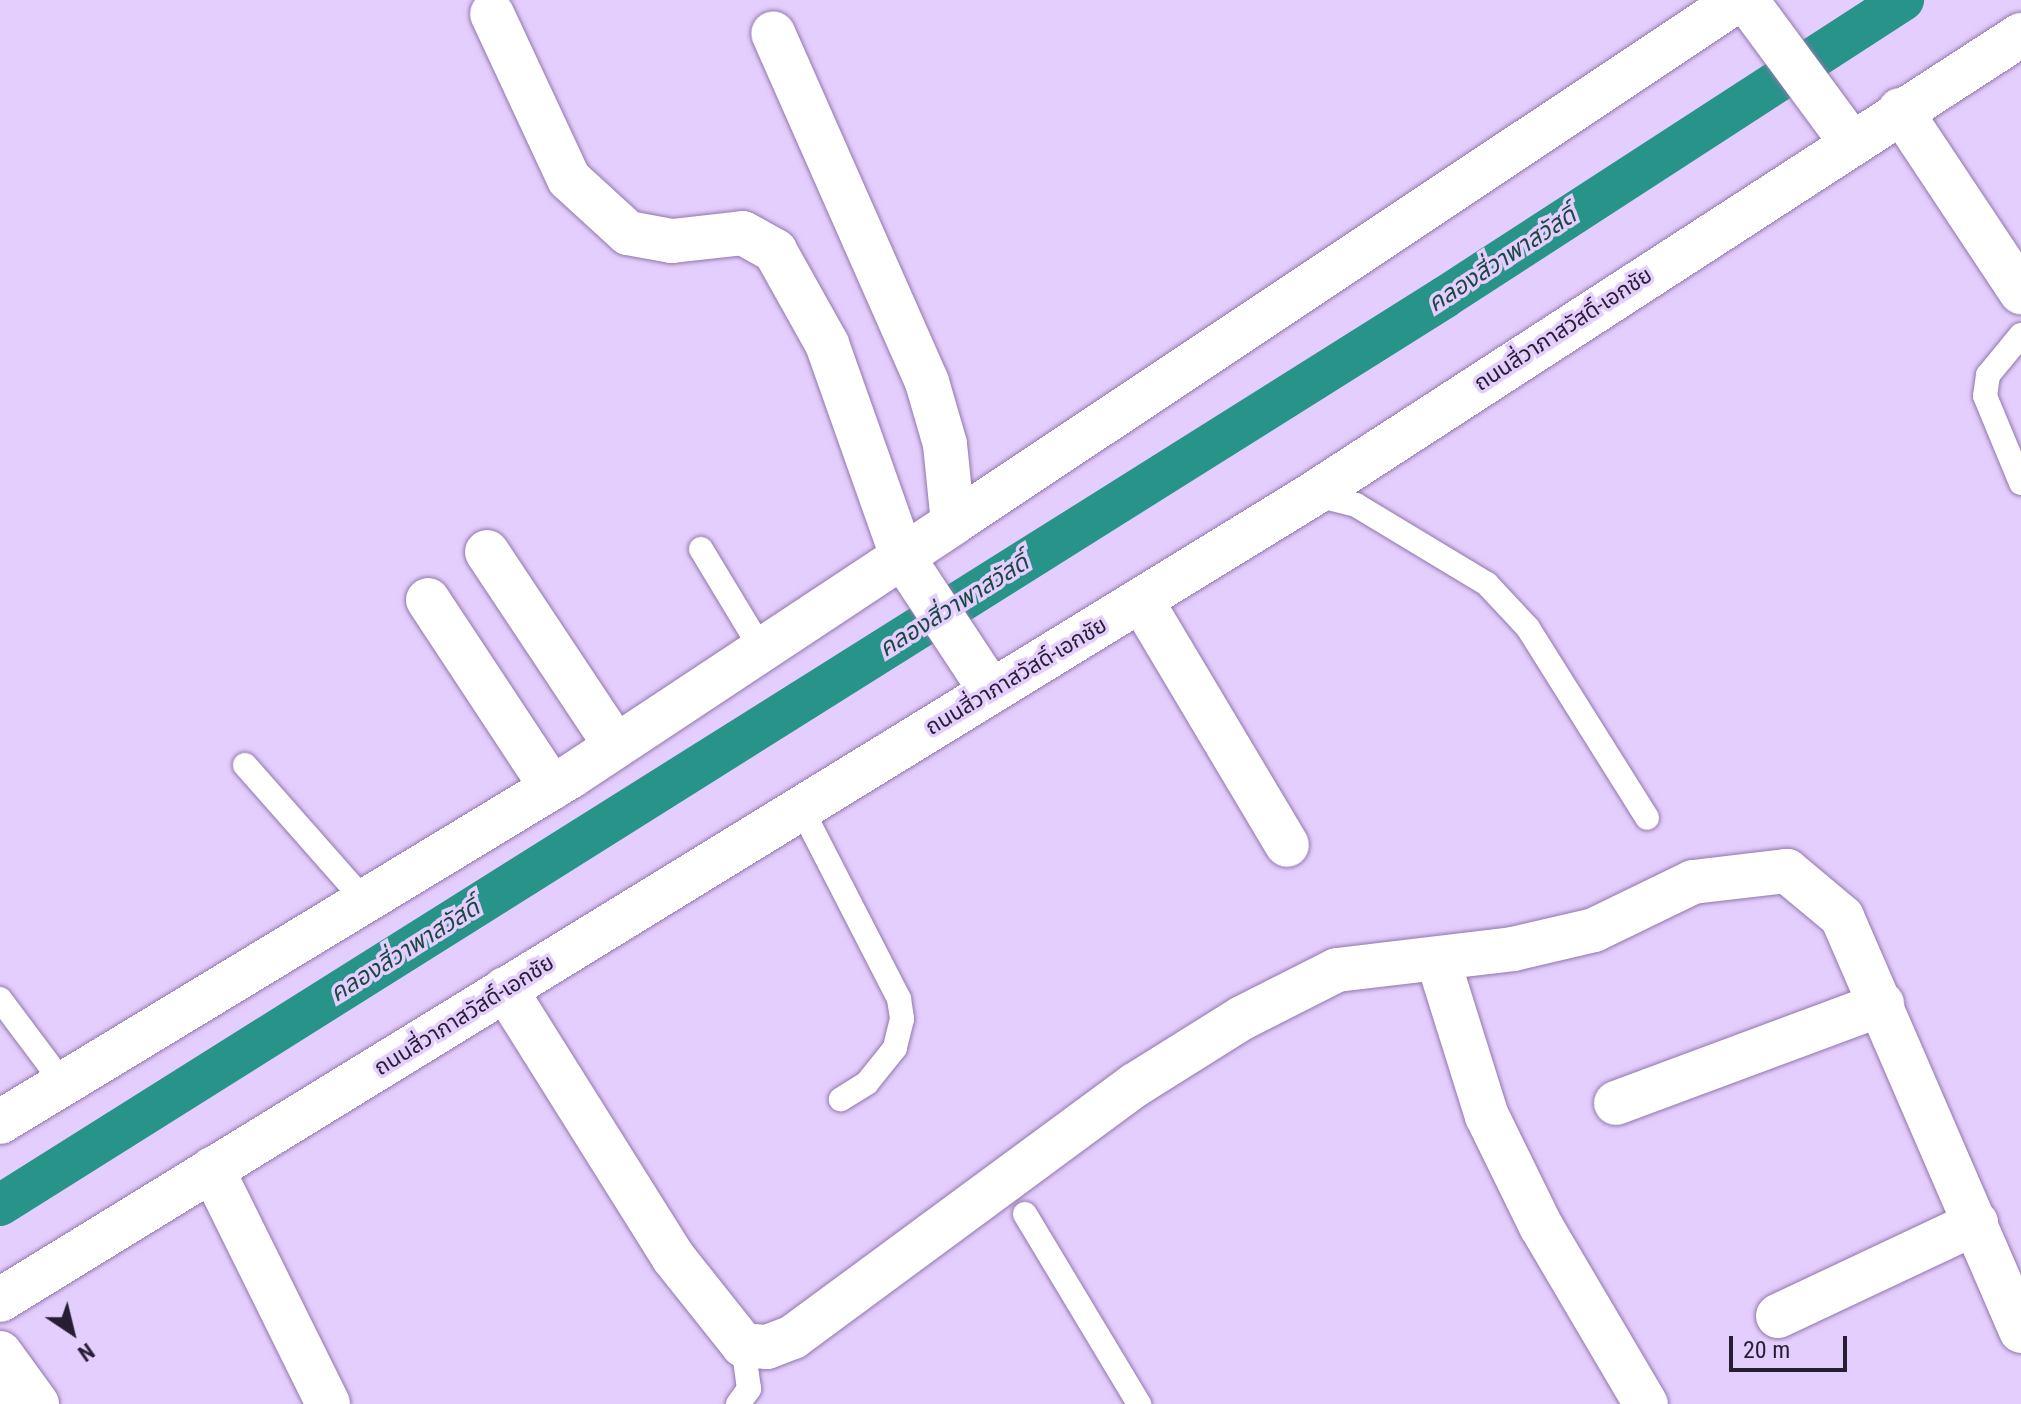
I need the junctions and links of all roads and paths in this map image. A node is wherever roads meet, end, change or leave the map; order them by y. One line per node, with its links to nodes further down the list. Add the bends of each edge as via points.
1 (1750, 9): 6 (street); 11 (street)
2 (492, 14): 14 (street, via 569,179 628,233 672,241 743,233 775,251 827,344)
3 (773, 33): 11 (street, via 927,382 945,444)
4 (2021, 35): 5 (street, ถนนสี่วาภาสวัสดิ์-เอกชัย)
5 (1900, 110): 6 (street, ถนนสี่วาภาสวัสดิ์-เอกชัย); 7 (street)
6 (1850, 141): 10 (street, ถนนสี่วาภาสวัสดิ์-เอกชัย)
7 (2021, 292)
8 (2021, 335): 9 (lane, via 1988,375 1985,396)
9 (2021, 483)
10 (1313, 494): 16 (street, ถนนสี่วาภาสวัสดิ์-เอกชัย); 23 (lane, via 1356,505 1487,584 1536,639)
11 (953, 523): 14 (street)
12 (701, 549): 17 (lane)
13 (487, 552): 19 (street)
14 (912, 573): 17 (street); 18 (street)
15 (428, 600): 21 (street)
16 (1141, 600): 18 (street, ถนนสี่วาภาสวัสดิ์-เอกชัย); 24 (street)
17 (762, 650): 19 (street)
18 (991, 691): 22 (street, ถนนสี่วาภาสวัสดิ์-เอกชัย)
19 (616, 746): 21 (street)
20 (245, 765): 25 (lane)
21 (552, 788): 25 (street)
22 (801, 808): 27 (street, ถนนสี่วาภาสวัสดิ์-เอกชัย); 31 (lane, via 899,999 902,1019 895,1048 867,1083)
23 (1647, 818)
24 (1287, 845)
25 (364, 900): 30 (street)
26 (1438, 960): 29 (street, via 1594,930 1693,882 1787,871 1842,917); 35 (street, via 1337,970 1242,1018); 44 (street, via 1487,1116 1541,1226)
27 (505, 989): 34 (street, ถนนสี่วาภาสวัสดิ์-เอกชัย); 40 (street, via 617,1177)
28 (0, 999): 30 (lane)
29 (1882, 1004): 32 (street); 36 (street)
30 (65, 1086): 33 (street)
31 (841, 1099)
32 (1616, 1103)
33 (0, 1122)
34 (212, 1169): 37 (street, ถนนสี่วาภาสวัสดิ์-เอกชัย); 41 (street)
35 (1015, 1196): 40 (street, via 793,1337 767,1347); 43 (lane)
36 (1976, 1223): 38 (street); 39 (street)
37 (0, 1300)
38 (1778, 1316)
39 (2021, 1331)
40 (743, 1345): 42 (lane, via 749,1389)
41 (328, 1404)
42 (738, 1404)
43 (1139, 1404)
44 (1646, 1404)

